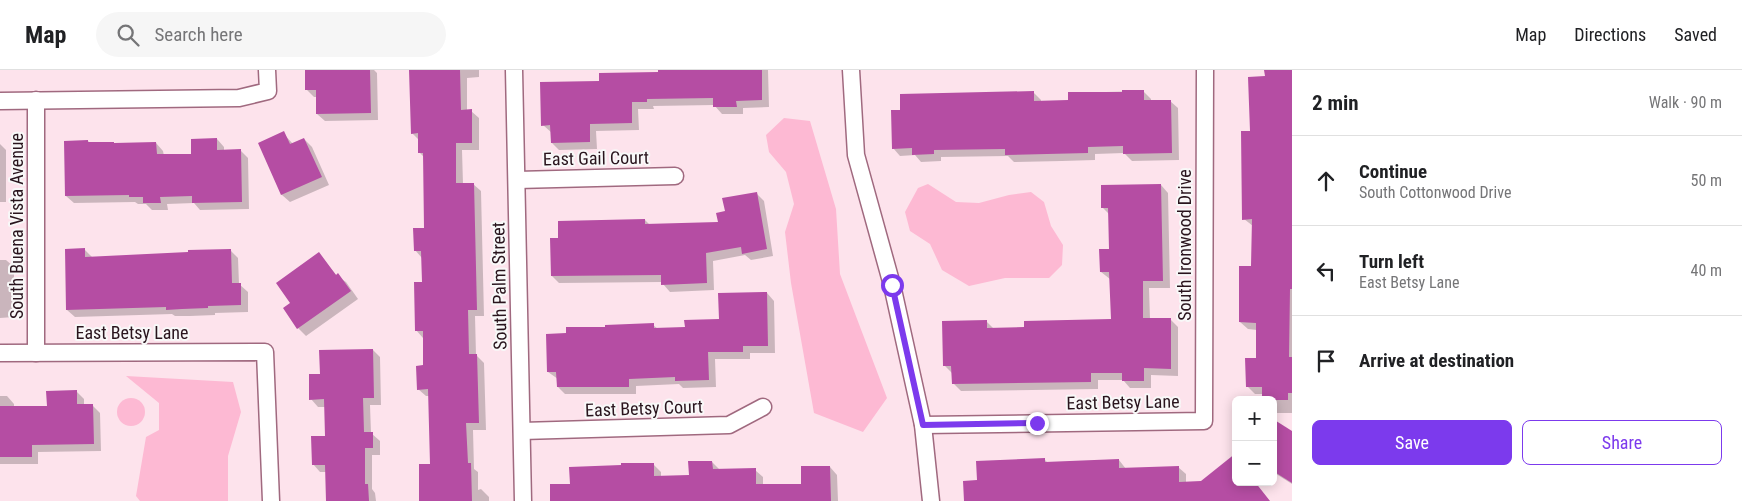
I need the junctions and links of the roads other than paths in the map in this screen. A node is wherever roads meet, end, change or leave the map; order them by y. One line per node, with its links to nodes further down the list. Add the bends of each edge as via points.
1 (267, 70): 5 (street, via 268,91 239,98)
2 (514, 70): 8 (street, South Palm Street)
3 (851, 70): 13 (street, via 856,155 892,285)
4 (1204, 70): 12 (street, South Ironwood Drive)
5 (36, 100): 6 (street); 9 (street, South Buena Vista Avenue)
6 (0, 101)
7 (675, 176): 8 (street, East Gail Court)
8 (517, 180): 14 (street, South Palm Street)
9 (36, 352): 10 (street, East Betsy Lane); 15 (street, East Betsy Lane, via 265,352)
10 (0, 353)
11 (763, 407): 14 (street, East Betsy Court, via 729,425)
12 (1204, 421): 13 (street, East Betsy Lane)
13 (923, 425): 17 (street)
14 (522, 431): 16 (street, South Palm Street)
15 (271, 501)
16 (523, 501)
17 (931, 501)

